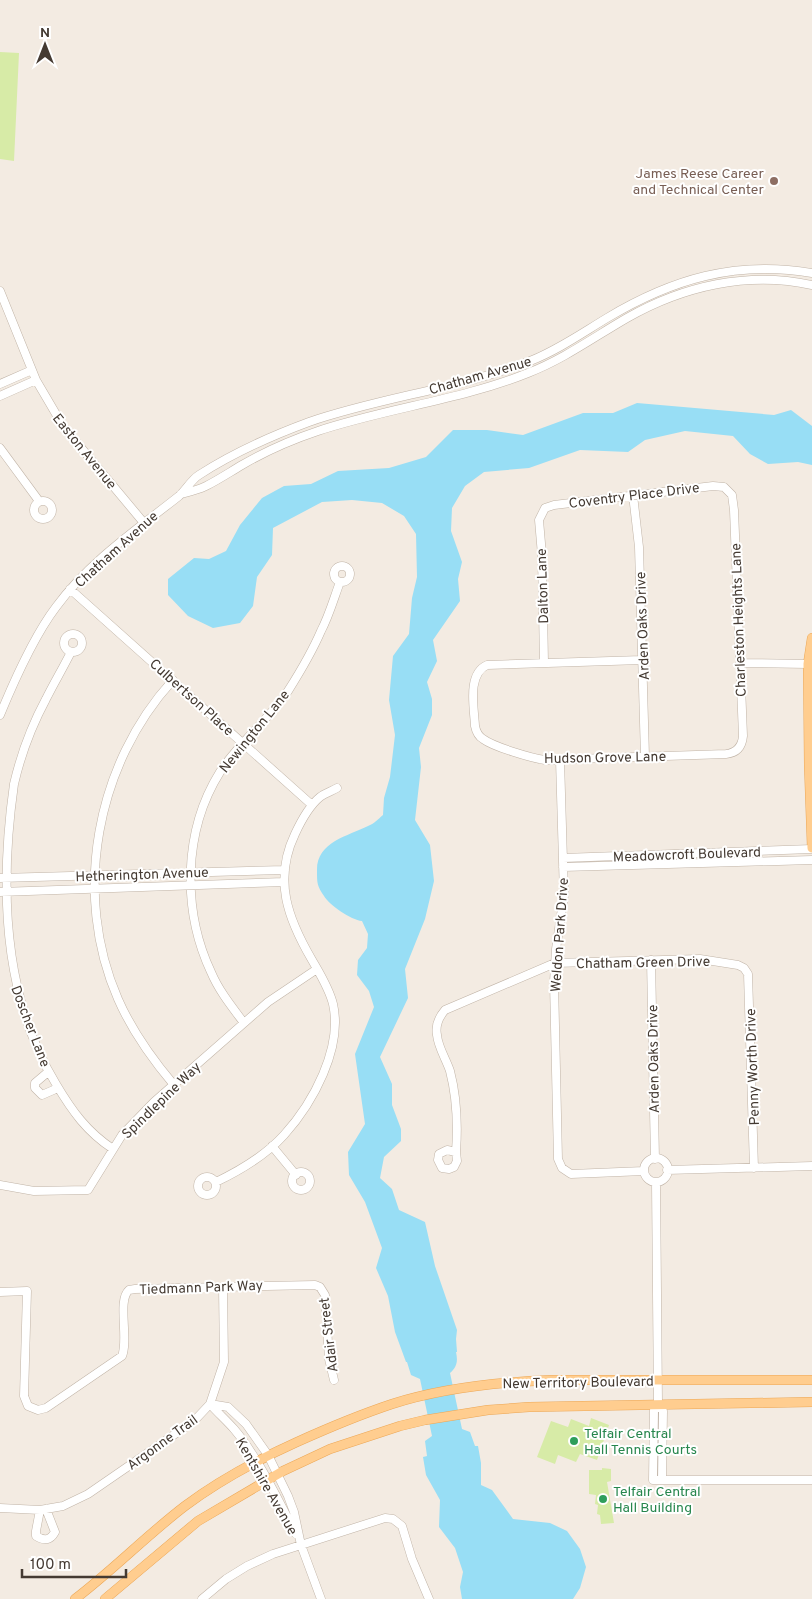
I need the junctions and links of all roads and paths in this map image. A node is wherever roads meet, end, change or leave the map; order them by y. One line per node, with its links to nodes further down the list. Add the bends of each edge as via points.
1 (750, 269): 2 (street, Chatham Avenue); 3 (street); 12 (street, Chatham Avenue, via 712,274 661,289 631,303 549,352 506,369 310,422 237,453 196,476)
2 (812, 273)
3 (751, 280): 4 (street, Chatham Avenue); 12 (street, Chatham Avenue, via 712,285 668,298 529,373 319,431 282,444 204,487)
4 (812, 284)
5 (0, 291): 6 (street, Easton Avenue)
6 (32, 370): 7 (street, Easton Avenue); 8 (street)
7 (36, 380): 9 (street); 16 (street, Easton Avenue, via 63,426)
8 (0, 384)
9 (0, 396)
10 (0, 448): 14 (street)
11 (726, 489): 13 (street, Coventry Place Drive, via 713,486); 23 (street, Charleston Heights Lane, via 732,495 734,510)
12 (181, 494): 16 (street, Chatham Avenue)
13 (633, 495): 15 (street, Coventry Place Drive, via 554,505); 21 (street, Arden Oaks Drive, via 639,547)
14 (39, 501)
15 (544, 510): 22 (street, Dalton Lane, via 539,517)
16 (144, 522): 18 (street, Chatham Avenue)
17 (340, 582): 27 (street, Newington Lane, via 322,629 288,690)
18 (70, 589): 25 (street, Culbertson Place); 26 (street, Chatham Avenue, via 34,643)
19 (812, 638): 24 (main road)
20 (71, 652): 40 (street, Doscher Lane, via 46,699 13,785)
21 (642, 660): 22 (street); 29 (street, Arden Oaks Drive)
22 (544, 663): 30 (street, Hudson Grove Lane, via 494,664 479,670 474,678 475,726 487,742 525,756)
23 (740, 663): 24 (street); 28 (street, Charleston Heights Lane, via 742,741)
24 (810, 665): 33 (main road)
25 (173, 680): 27 (street, Culbertson Place); 39 (street, via 144,716 121,757 103,811)
26 (0, 715)
27 (243, 743): 32 (street, Culbertson Place); 38 (street, Newington Lane, via 220,772 209,794 195,835)
28 (736, 751): 29 (street, Hudson Grove Lane)
29 (645, 757): 30 (street, Hudson Grove Lane)
30 (560, 760): 34 (street, Weldon Park Drive)
31 (337, 788): 32 (street)
32 (312, 805): 37 (street, via 293,838)
33 (812, 849): 34 (street, Meadowcroft Boulevard)
34 (563, 858): 36 (street, Weldon Park Drive)
35 (812, 860): 36 (street, Meadowcroft Boulevard)
36 (563, 867): 46 (street, Weldon Park Drive, via 564,903)
37 (285, 870): 38 (street, Hetherington Avenue); 41 (street)
38 (191, 872): 39 (street, Hetherington Avenue); 42 (street, Newington Lane)
39 (95, 875): 40 (street, Hetherington Avenue); 43 (street)
40 (1, 878): 44 (street, Doscher Lane)
41 (284, 882): 42 (street, Hetherington Avenue); 48 (street, via 293,926)
42 (191, 885): 43 (street, Hetherington Avenue); 49 (street, Newington Lane, via 194,922 204,957 220,990)
43 (95, 888): 44 (street, Hetherington Avenue); 51 (street, via 106,966 118,998 146,1050)
44 (1, 892): 50 (street, Doscher Lane, via 14,983 29,1030)
45 (651, 960): 46 (street, Chatham Green Drive); 47 (street, Chatham Green Drive, via 700,959 738,964); 56 (street, Arden Oaks Drive)
46 (555, 963): 55 (street, Chatham Green Drive, via 450,1007 442,1014 437,1034 454,1091); 60 (street, Weldon Park Drive, via 557,1156 562,1168 571,1174)
47 (744, 968): 58 (street, Penny Worth Drive, via 749,978)
48 (317, 969): 49 (street, Spindlepine Way, via 268,1002); 53 (street, via 333,1004 335,1030 332,1052 304,1109)
49 (244, 1023): 51 (street, Spindlepine Way)
50 (48, 1072): 52 (street, Doscher Lane); 52 (street, via 35,1082 35,1088 42,1095)
51 (174, 1085): 54 (street, Spindlepine Way, via 138,1118)
52 (58, 1088): 54 (street, Doscher Lane, via 83,1124)
53 (272, 1146): 61 (street); 62 (street, via 242,1169)
54 (113, 1149): 64 (street, Spindlepine Way, via 88,1190 34,1191)
55 (456, 1152)
56 (655, 1158): 59 (street, via 664,1162); 60 (street, via 646,1163)
57 (812, 1166): 58 (street)
58 (754, 1168): 59 (street)
59 (667, 1170): 63 (street, via 665,1178)
60 (644, 1171): 63 (street, via 647,1179)
61 (296, 1175)
62 (216, 1182)
63 (656, 1182): 69 (street)
64 (0, 1186)
65 (223, 1287): 66 (street, Tiedmann Park Way, via 311,1284); 67 (street, Tiedmann Park Way, via 129,1290 124,1297 125,1348 122,1356 46,1408 38,1410 28,1406 24,1396 26,1291); 72 (street, Argonne Trail, via 224,1362)
66 (323, 1290): 68 (street, Adair Street)
67 (0, 1292)
68 (334, 1380)
69 (657, 1380): 70 (main road, New Territory Boulevard); 73 (street); 75 (main road, New Territory Boulevard, via 553,1380 458,1389 393,1404)
70 (812, 1380)
71 (812, 1402): 73 (main road, New Territory Boulevard)
72 (210, 1404): 75 (street, Kentshire Avenue, via 228,1408 234,1413); 76 (street, Kentshire Avenue, via 234,1430); 81 (street, Argonne Trail, via 194,1421 88,1494 63,1506 43,1510)
73 (658, 1404): 74 (street, via 654,1410); 77 (main road, New Territory Boulevard, via 530,1407 425,1420 346,1443)
74 (658, 1448): 79 (street); 79 (street, via 653,1480)
75 (268, 1455): 76 (main road, New Territory Boulevard); 77 (street, Kentshire Avenue)
76 (256, 1462): 78 (street, Kentshire Avenue); 83 (main road, New Territory Boulevard, via 186,1505)
77 (277, 1475): 78 (main road, New Territory Boulevard); 82 (street, Kentshire Avenue, via 294,1512)
78 (267, 1480): 82 (street, Kentshire Avenue); 84 (main road, New Territory Boulevard, via 198,1520)
79 (662, 1480): 80 (street)
80 (812, 1480)
81 (0, 1508)
82 (301, 1545): 85 (street, via 247,1566); 86 (street, Kentshire Avenue); 87 (street, via 385,1518 397,1521 402,1526)
83 (75, 1599)
84 (105, 1599)
85 (202, 1599)
86 (321, 1599)
87 (429, 1599)

